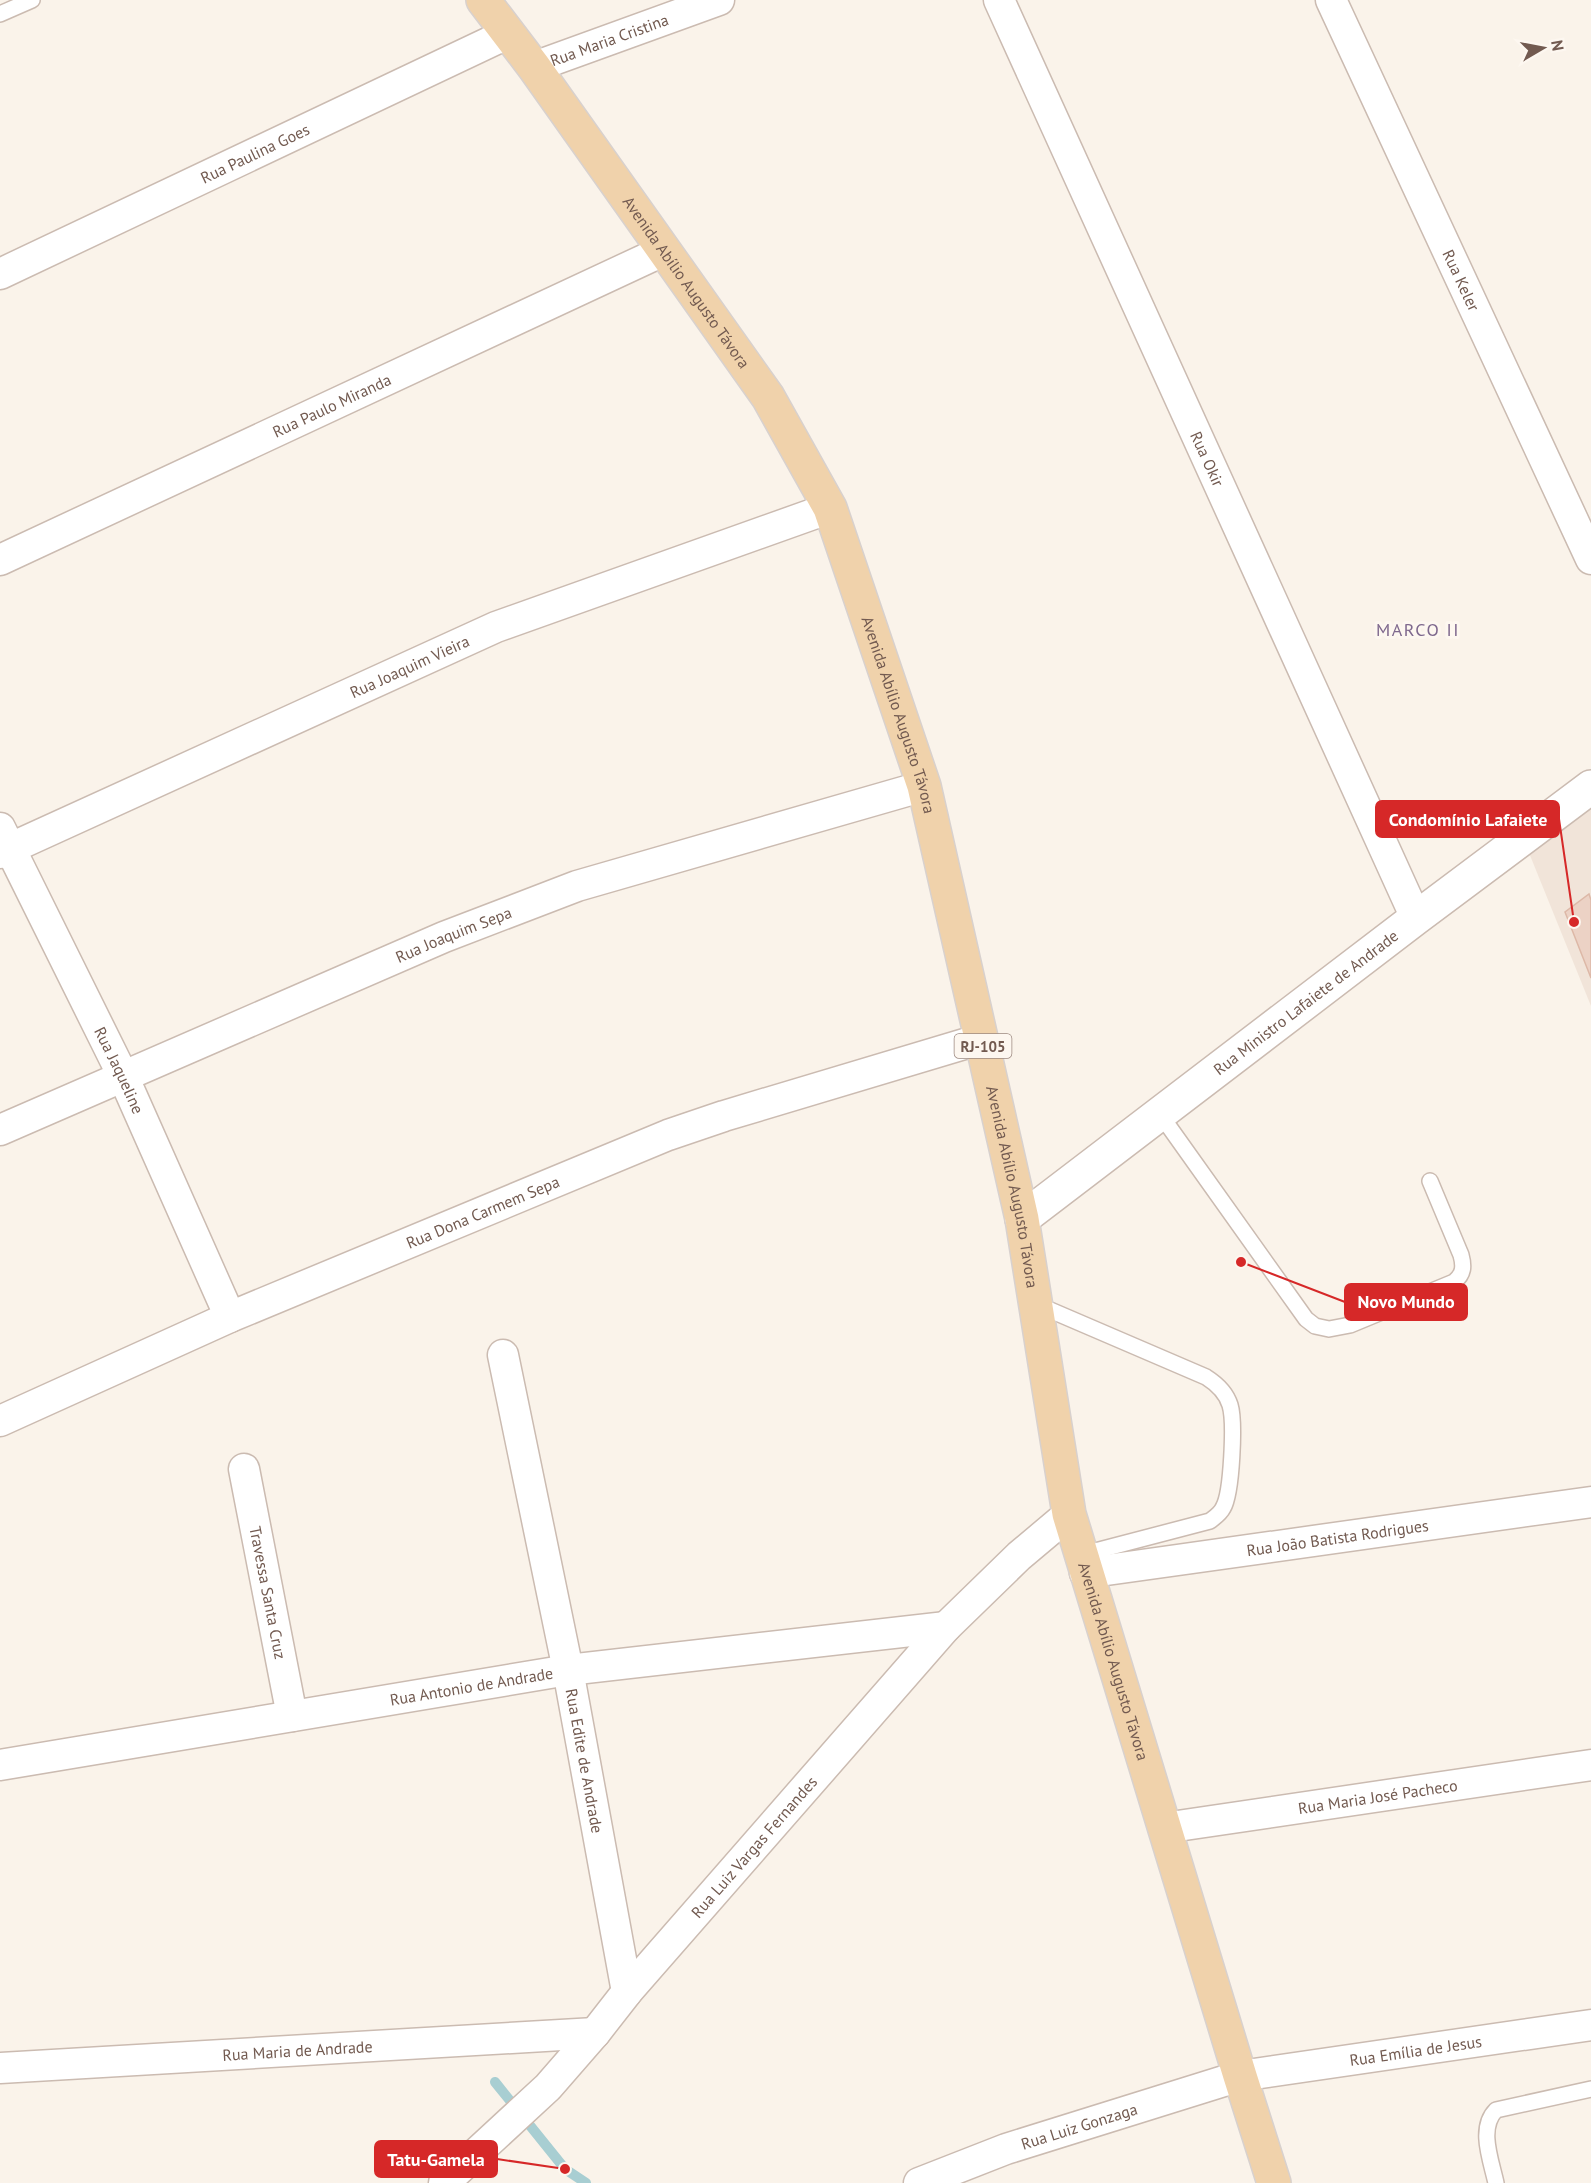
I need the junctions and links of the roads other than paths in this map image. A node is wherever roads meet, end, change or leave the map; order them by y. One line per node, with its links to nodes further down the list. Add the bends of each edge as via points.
1 (32, 0): 6 (lane)
2 (483, 0): 7 (main road, Avenida Abílio Augusto Távora / RJ-105)
3 (719, 0): 8 (street, Rua Maria Cristina)
4 (999, 0): 17 (street, Rua Okir)
5 (1331, 0): 12 (street, Rua Keler)
6 (0, 14)
7 (509, 33): 8 (main road, Avenida Abílio Augusto Távora / RJ-105); 10 (street, Rua Paulina Goes)
8 (534, 67): 9 (main road, Avenida Abílio Augusto Távora / RJ-105)
9 (663, 251): 11 (main road, Avenida Abílio Augusto Távora / RJ-105, via 768,397); 13 (street, Rua Paulo Miranda)
10 (0, 274)
11 (830, 508): 14 (main road, Avenida Abílio Augusto Távora / RJ-105); 16 (street, Rua Joaquim Vieira, via 496,627)
12 (1591, 559)
13 (0, 560)
14 (924, 786): 18 (main road, Avenida Abílio Augusto Távora / RJ-105); 19 (street, Rua Joaquim Sepa, via 577,886 444,937)
15 (1591, 788): 17 (street, Rua Ministro Lafaiete de Andrade)
16 (3, 843): 19 (street, Rua Jaqueline)
17 (1416, 918): 20 (street, Rua Ministro Lafaiete de Andrade)
18 (981, 1039): 23 (main road, Avenida Abílio Augusto Távora / RJ-105); 25 (street, Rua Dona Carmem Sepa, via 668,1135)
19 (123, 1076): 21 (street, Rua Joaquim Sepa); 25 (street, Rua Jaqueline)
20 (1160, 1114): 22 (lane, via 1314,1326 1329,1329 1350,1325 1459,1279 1463,1268 1461,1255); 23 (street, Rua Ministro Lafaiete de Andrade)
21 (0, 1130)
22 (1430, 1181)
23 (1022, 1219): 24 (main road, Avenida Abílio Augusto Távora / RJ-105)
24 (1035, 1303): 30 (main road, Avenida Abílio Augusto Távora / RJ-105); 31 (lane, via 1206,1377 1223,1392 1233,1414 1229,1487 1224,1508 1218,1515)
25 (230, 1317): 27 (street, Rua Dona Carmem Sepa)
26 (503, 1355): 33 (street, Rua Edite de Andrade)
27 (0, 1421)
28 (244, 1469): 34 (street, Travessa Santa Cruz)
29 (1591, 1502): 31 (street, Rua João Batista Rodrigues)
30 (1069, 1514): 31 (main road, Avenida Abílio Augusto Távora / RJ-105); 32 (street, Rua Luiz Vargas Fernandes)
31 (1083, 1564): 37 (main road, Avenida Abílio Augusto Távora / RJ-105)
32 (946, 1627): 33 (street, Rua Antonio de Andrade); 38 (street, Rua Luiz Vargas Fernandes)
33 (568, 1670): 34 (street, Rua Antonio de Andrade); 38 (street, Rua Edite de Andrade)
34 (292, 1716): 35 (street, Rua Antonio de Andrade)
35 (0, 1765)
36 (1591, 1765): 37 (street, Rua Maria José Pacheco)
37 (1164, 1828): 42 (main road, Avenida Abílio Augusto Távora / RJ-105)
38 (627, 1992): 40 (street, Rua Luiz Vargas Fernandes)
39 (1591, 2025): 42 (street, Rua Emília de Jesus)
40 (595, 2033): 41 (street, Rua Maria de Andrade); 44 (street, Rua Luiz Vargas Fernandes, via 548,2087)
41 (0, 2068)
42 (1240, 2076): 45 (street, Rua Luiz Gonzaga, via 1006,2149); 46 (main road, Avenida Abílio Augusto Távora / RJ-105)
43 (1591, 2089): 47 (lane, via 1496,2110 1486,2131)
44 (444, 2183)
45 (919, 2183)
46 (1274, 2183)
47 (1496, 2183)

